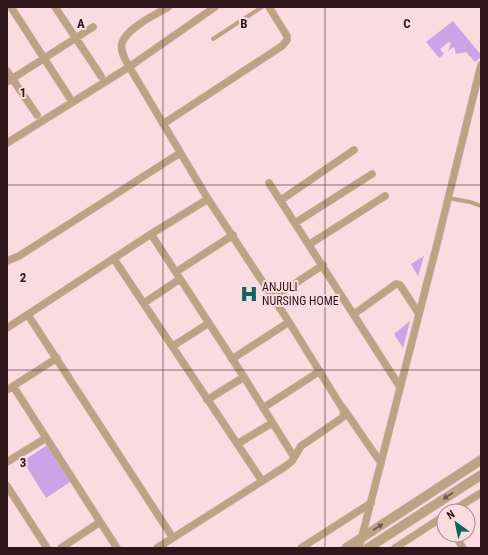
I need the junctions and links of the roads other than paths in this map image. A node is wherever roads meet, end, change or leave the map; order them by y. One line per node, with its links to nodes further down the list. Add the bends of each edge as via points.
1 (11, 7): 10 (street)
2 (55, 7): 8 (street)
3 (168, 7): 12 (street, via 135,27 125,38 122,52)
4 (215, 7): 12 (street)
5 (262, 7): 9 (lane)
6 (269, 7): 19 (street, via 288,36 282,46)
7 (93, 28): 8 (street)
8 (76, 38): 10 (street); 14 (street)
9 (213, 39)
10 (44, 59): 15 (street); 17 (street)
11 (481, 65): 16 (street)
12 (129, 67): 19 (street); 20 (street)
13 (7, 71): 15 (street)
14 (101, 76)
15 (10, 81): 18 (street)
16 (478, 88): 26 (street)
17 (69, 97)
18 (37, 115)
19 (163, 124): 22 (street)
20 (7, 143)
21 (354, 150): 28 (street)
22 (180, 152): 27 (street); 35 (street, via 19,256)
23 (372, 174): 30 (street)
24 (269, 183): 28 (street)
25 (385, 196): 33 (street)
26 (448, 198): 29 (lane); 41 (street)
27 (208, 199): 31 (street); 32 (street)
28 (281, 200): 30 (street)
29 (481, 206)
30 (294, 222): 33 (street)
31 (151, 234): 34 (street); 37 (street)
32 (233, 235): 37 (street); 38 (street)
33 (310, 244): 36 (street)
34 (114, 259): 39 (street); 42 (street)
35 (7, 261)
36 (323, 265): 38 (street); 40 (street)
37 (178, 276): 39 (street); 44 (street)
38 (273, 298): 43 (street)
39 (144, 303): 46 (street)
40 (354, 314): 41 (street, via 396,284 400,285); 51 (street)
41 (419, 314): 51 (street)
42 (28, 315): 45 (street); 47 (street)
43 (289, 322): 48 (street); 49 (street)
44 (208, 323): 46 (street); 48 (street)
45 (7, 328)
46 (173, 346): 54 (street)
47 (57, 358): 52 (street); 72 (street)
48 (232, 359): 50 (street)
49 (320, 371): 53 (street); 55 (street)
50 (244, 377): 54 (street); 55 (street)
51 (400, 387): 62 (street)
52 (10, 388): 57 (street)
53 (336, 398): 59 (street, via 344,411 343,417 301,446); 62 (street)
54 (208, 400): 58 (street)
55 (263, 408): 56 (street)
56 (272, 423): 58 (street); 59 (street)
57 (46, 438): 61 (street); 70 (street)
58 (237, 444): 64 (street)
59 (294, 457): 64 (street, via 286,466)
60 (481, 460): 73 (street, one-way to 60)
61 (7, 462)
62 (381, 463): 67 (street)
63 (481, 474): 69 (street, one-way to 69)
64 (262, 481): 72 (street)
65 (7, 486): 74 (street)
66 (481, 493): 68 (street)
67 (371, 503): 73 (street); 78 (street)
68 (465, 503)
69 (435, 504): 81 (street)
70 (100, 522): 75 (street); 76 (street)
71 (436, 522): 82 (street)
72 (173, 538): 77 (street)
73 (361, 538): 79 (street); 80 (street)
74 (47, 548)
75 (60, 548)
76 (116, 548)
77 (157, 548)
78 (301, 548)
79 (346, 548)
80 (359, 548)
81 (368, 548)
82 (395, 548)

